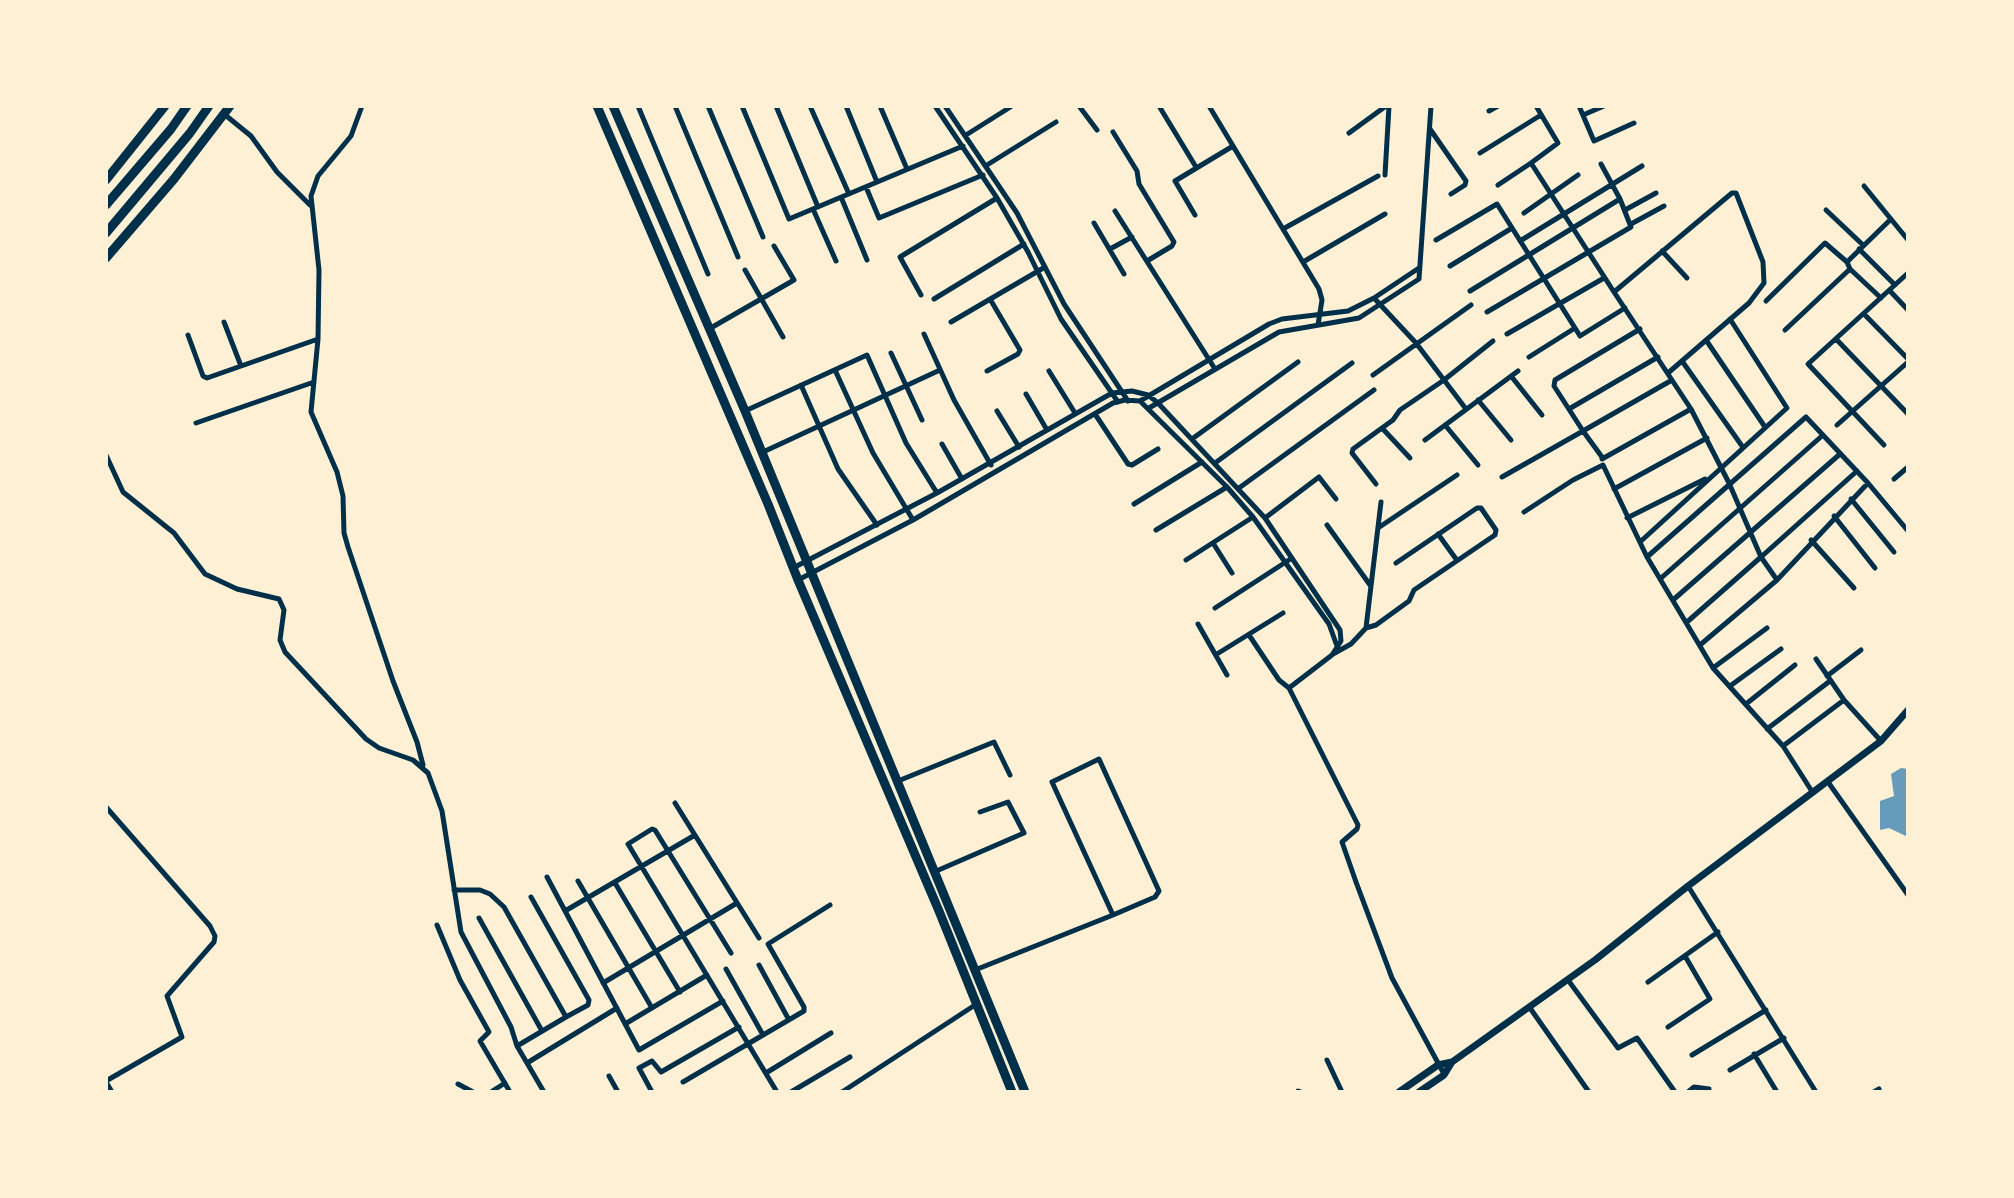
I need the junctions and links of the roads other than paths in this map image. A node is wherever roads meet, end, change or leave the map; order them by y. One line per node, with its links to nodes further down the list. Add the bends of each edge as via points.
1 (165, 106): 51 (highway)
2 (187, 106): 64 (highway)
3 (209, 106): 83 (highway)
4 (362, 106): 65 (street, via 351,136 318,176)
5 (597, 106): 275 (highway)
6 (613, 106): 138 (highway)
7 (638, 106): 109 (street)
8 (675, 106): 96 (street)
9 (708, 106): 84 (street)
10 (742, 106): 67 (street, via 788,219)
11 (776, 106): 67 (street)
12 (810, 106): 58 (street)
13 (846, 106): 52 (street)
14 (880, 106): 46 (street)
15 (935, 106): 38 (street)
16 (945, 106): 37 (street)
17 (1012, 106): 37 (street)
18 (1079, 106): 34 (street)
19 (1159, 106): 45 (street)
20 (1209, 106): 39 (street)
21 (1388, 106): 36 (street); 48 (street)
22 (1431, 106): 33 (street)
23 (1498, 106): 28 (street)
24 (1536, 106): 29 (street)
25 (1579, 106): 30 (street)
26 (1604, 106): 30 (street)
27 (227, 110): 65 (street); 97 (highway)
28 (1489, 111)
29 (1541, 115): 40 (street); 41 (street, via 1558,143)
30 (1583, 115): 32 (street, via 1596,141)
31 (1056, 122): 43 (street)
32 (1634, 123)
33 (1430, 128): 59 (street, via 1466,181); 105 (street)
34 (1097, 130)
35 (1113, 132): 100 (street, via 1174,242)
36 (1349, 133)
37 (966, 135): 43 (street)
38 (963, 146): 46 (street); 47 (street)
39 (1233, 146): 45 (street); 81 (street)
40 (1480, 153)
41 (1531, 163): 54 (street); 60 (street)
42 (1601, 164): 53 (street)
43 (987, 165): 71 (street)
44 (1642, 166): 53 (street)
45 (1196, 167): 75 (street, via 1175,181)
46 (907, 169): 52 (street)
47 (983, 175): 56 (street, via 879,218); 62 (street)
48 (1385, 175)
49 (1578, 175): 60 (street)
50 (1378, 176): 81 (street)
51 (106, 180)
52 (877, 182): 56 (street)
53 (1611, 183): 63 (street); 74 (street)
54 (1498, 185)
55 (1864, 186): 77 (street)
56 (866, 187): 58 (street)
57 (1656, 193): 68 (street)
58 (849, 194): 61 (street)
59 (1451, 194)
60 (1552, 194): 72 (street); 74 (street)
61 (841, 197): 67 (street); 98 (street)
62 (997, 198): 76 (street); 118 (street, via 900,257)
63 (1620, 199): 68 (street); 82 (street)
64 (106, 205)
65 (311, 206): 146 (street, via 319,259)
66 (1664, 206): 79 (street)
67 (816, 208): 99 (street)
68 (1625, 210): 79 (street)
69 (1826, 210): 91 (street)
70 (1115, 211): 85 (street)
71 (1017, 213): 76 (street); 104 (street)
72 (1524, 213)
73 (1385, 214): 101 (street)
74 (1563, 214): 82 (street); 88 (street)
75 (1195, 215)
76 (1009, 218): 89 (street)
77 (1891, 219): 87 (street); 91 (street)
78 (1094, 223): 92 (street)
79 (1631, 224): 94 (street)
80 (1512, 228): 86 (street, via 1494,204); 88 (street); 102 (street)
81 (1283, 229): 101 (street)
82 (1572, 230): 94 (street); 95 (street)
83 (106, 233)
84 (763, 237)
85 (1132, 237): 92 (street); 100 (street)
86 (1436, 240)
87 (1908, 240)
88 (1520, 241): 95 (street)
89 (1024, 244): 107 (street); 122 (street)
90 (774, 246): 119 (street, via 794,280)
91 (1861, 247): 103 (street); 114 (street)
92 (1110, 249): 110 (street)
93 (1662, 251): 113 (street); 117 (street); 133 (street, via 1736,193 1765,276 1749,303)
94 (1587, 253): 111 (street); 112 (street)
95 (1529, 255): 111 (street); 115 (street)
96 (738, 257)
97 (106, 258)
98 (867, 260)
99 (836, 261)
100 (1147, 261): 155 (street)
101 (1303, 262): 131 (street, via 1319,289)
102 (1450, 266)
103 (1849, 266): 121 (street); 124 (street, via 1825,243); 140 (street)
104 (1045, 267): 107 (street); 177 (street)
105 (1420, 267): 120 (street); 127 (street, via 1419,279)
106 (745, 270): 119 (street)
107 (1037, 271): 123 (street); 178 (street, via 1061,319)
108 (1908, 273): 114 (street)
109 (708, 274)
110 (1124, 274)
111 (1544, 278): 126 (street); 130 (street)
112 (1604, 278): 117 (street); 126 (street)
113 (1687, 278)
114 (1896, 285): 116 (street)
115 (1470, 291)
116 (1890, 291): 121 (street); 129 (street)
117 (1614, 292): 128 (street)
118 (921, 295)
119 (761, 298): 138 (street); 144 (street)
120 (1374, 298): 127 (street); 131 (street, via 1348,311)
121 (1881, 298): 132 (street)
122 (934, 299)
123 (990, 299): 135 (street); 164 (street, via 1020,350)
124 (1766, 301)
125 (1471, 305): 150 (street)
126 (1560, 305): 137 (street); 142 (street)
127 (1381, 306): 136 (street, via 1359,318); 150 (street)
128 (1625, 308): 137 (street, via 1581,335); 139 (street)
129 (1908, 310)
130 (1487, 312)
131 (1320, 314): 136 (street); 145 (street, via 1282,319)
132 (1864, 314): 147 (street); 156 (street)
133 (1730, 319): 148 (street); 204 (street, via 1787,407)
134 (224, 322): 160 (street)
135 (951, 322)
136 (1318, 325): 151 (street, via 1284,330)
137 (1575, 328): 153 (street)
138 (709, 329): 191 (highway)
139 (1640, 329): 154 (street); 189 (street, via 1555,380)
140 (1785, 330)
141 (924, 334): 163 (street)
142 (1507, 334)
143 (188, 335): 160 (street, via 205,378)
144 (783, 337)
145 (1247, 337): 151 (street); 155 (street)
146 (318, 339): 160 (street); 172 (street)
147 (1836, 339): 174 (street); 194 (street, via 1808,364)
148 (1706, 340): 157 (street); 204 (street)
149 (1493, 341): 170 (street)
150 (1416, 343): 168 (street); 170 (street)
151 (1252, 348): 161 (street)
152 (891, 353): 175 (street)
153 (1529, 357)
154 (1658, 357): 167 (street); 189 (street)
155 (1209, 360): 161 (street); 180 (street)
156 (1908, 360): 174 (street)
157 (1682, 361): 167 (street); 215 (street)
158 (1298, 362): 210 (street)
159 (1352, 363): 225 (street)
160 (241, 366)
161 (1215, 369): 186 (street)
162 (835, 370): 173 (street); 181 (street, via 867,355); 192 (street)
163 (940, 370): 175 (street); 224 (street)
164 (987, 371)
165 (1049, 371): 195 (street)
166 (1518, 371): 169 (street)
167 (1668, 373): 171 (street)
168 (1373, 375)
169 (1511, 376): 182 (street); 198 (street)
170 (1444, 380): 188 (street); 205 (street)
171 (1672, 380): 190 (street); 207 (street)
172 (314, 382): 200 (street); 311 (street, via 311,412 337,472 344,533)
173 (801, 385): 191 (street); 203 (street)
174 (1881, 385): 194 (street); 197 (street)
175 (906, 386): 181 (street); 199 (street)
176 (1374, 390): 241 (street)
177 (1122, 391): 178 (street); 180 (street); 183 (street)
178 (1112, 393): 185 (street); 195 (street)
179 (1026, 394): 206 (street)
180 (1148, 395): 184 (street); 186 (street)
181 (885, 396): 192 (street); 243 (street)
182 (1478, 400): 188 (street); 212 (street)
183 (1128, 401): 184 (street); 185 (street)
184 (1140, 401): 187 (street)
185 (1118, 402): 196 (street)
186 (1158, 403): 187 (street); 210 (street)
187 (1149, 408): 223 (street)
188 (1466, 409): 201 (street)
189 (1569, 409): 207 (street)
190 (1691, 409): 209 (street); 221 (street)
191 (745, 411): 218 (highway)
192 (852, 411): 203 (street); 248 (street)
193 (997, 411): 216 (street)
194 (1853, 411): 202 (street); 214 (street)
195 (1075, 413): 206 (street)
196 (1095, 414): 217 (street, via 1128,464); 231 (street)
197 (1908, 414)
198 (1542, 415)
199 (922, 420)
200 (196, 423)
201 (1445, 425): 211 (street); 226 (street)
202 (1837, 425)
203 (818, 427): 218 (street); 256 (street, via 838,469)
204 (1765, 427): 215 (street)
205 (1382, 428): 222 (street); 239 (street, via 1352,451)
206 (1047, 430): 216 (street)
207 (1583, 431): 221 (street); 234 (street)
208 (1823, 435): 219 (street); 237 (street, via 1804,418); 249 (street)
209 (1707, 438): 228 (street); 242 (street)
210 (1192, 439): 225 (street)
211 (1425, 440)
212 (1511, 440)
213 (942, 444): 235 (street)
214 (1884, 445)
215 (1742, 446): 228 (street)
216 (1019, 447): 224 (street)
217 (1158, 449)
218 (762, 452): 272 (highway)
219 (1840, 454): 230 (street); 261 (street)
220 (106, 455): 311 (street, via 123,492 174,533 205,574 279,599 285,652 366,739)
221 (1602, 457): 227 (street)
222 (1410, 458)
223 (1202, 462): 240 (street); 247 (street)
224 (990, 463): 231 (street); 235 (street)
225 (1215, 463): 241 (street)
226 (1478, 465)
227 (1603, 465): 242 (street); 250 (street)
228 (1720, 467): 233 (street); 237 (street)
229 (1908, 467): 236 (street)
230 (1857, 471): 238 (street); 268 (street)
231 (995, 472): 255 (street)
232 (1457, 475): 258 (street)
233 (1710, 476): 254 (street); 264 (street)
234 (1502, 477)
235 (962, 479): 243 (street)
236 (1894, 479)
237 (1729, 483): 249 (street); 267 (street)
238 (1868, 483): 245 (street); 260 (street)
239 (1376, 484)
240 (1227, 487): 252 (street); 259 (street)
241 (1239, 488): 253 (street)
242 (1614, 489): 254 (street)
243 (937, 493): 248 (street)
244 (1336, 499): 253 (street, via 1319,477)
245 (1851, 499): 251 (street); 266 (street)
246 (1381, 502): 258 (street)
247 (1134, 504)
248 (907, 509): 255 (street); 256 (street)
249 (1740, 509): 261 (street); 279 (street)
250 (1524, 512)
251 (1834, 516): 263 (street); 276 (street)
252 (1253, 517): 265 (street); 273 (street)
253 (1265, 518): 269 (street)
254 (1627, 518): 264 (street)
255 (913, 520): 277 (street)
256 (877, 525): 272 (street)
257 (1327, 525): 282 (street)
258 (1377, 529): 282 (street)
259 (1156, 530)
260 (1908, 531)
261 (1750, 533): 268 (street); 284 (street)
262 (1438, 534): 270 (street); 270 (street, via 1481,508 1497,532); 274 (street)
263 (1811, 540): 281 (street); 283 (street)
264 (1640, 542): 267 (street)
265 (1213, 543): 271 (street); 278 (street)
266 (1894, 552)
267 (1647, 557): 279 (street)
268 (1761, 557): 281 (street); 287 (street)
269 (1292, 558): 273 (street); 293 (street, via 1340,630)
270 (1456, 559): 289 (street, via 1414,590 1409,601)
271 (1186, 560)
272 (806, 561): 275 (street); 277 (highway)
273 (1285, 563): 285 (street); 293 (street, via 1329,624)
274 (1396, 563)
275 (793, 568): 280 (highway)
276 (1875, 568)
277 (812, 573): 280 (street); 313 (highway)
278 (1232, 573)
279 (1660, 579): 284 (street)
280 (798, 580): 355 (highway)
281 (1777, 580): 292 (street)
282 (1370, 585): 289 (street)
283 (1854, 588)
284 (1672, 601): 287 (street)
285 (1215, 608)
286 (1283, 613): 291 (street)
287 (1687, 622): 292 (street)
288 (1198, 624): 296 (street)
289 (1366, 628): 297 (street)
290 (1767, 628): 300 (street)
291 (1249, 635): 296 (street); 304 (street)
292 (1700, 645): 300 (street)
293 (1338, 647): 297 (street)
294 (1781, 649): 303 (street)
295 (1861, 650): 302 (street)
296 (1217, 654): 301 (street)
297 (1332, 655): 304 (street)
298 (1816, 659): 302 (street)
299 (1795, 665): 306 (street)
300 (1713, 668): 303 (street)
301 (1227, 675)
302 (1829, 679): 305 (street); 308 (street)
303 (1730, 686): 306 (street)
304 (1289, 688): 377 (street, via 1358,825 1342,842 1392,978)
305 (1844, 700): 309 (street); 310 (street)
306 (1746, 704): 308 (street)
307 (1908, 710): 309 (street)
308 (1767, 729): 310 (street)
309 (1881, 741): 314 (street)
310 (1783, 746): 315 (street)
311 (423, 767): 327 (street, via 442,811)
312 (1010, 775): 313 (street, via 994,742)
313 (897, 782): 322 (highway)
314 (1828, 782): 315 (street); 328 (street)
315 (1813, 794): 326 (street)
316 (675, 803): 319 (street)
317 (106, 807): 382 (street, via 215,936 167,996 182,1037)
318 (980, 812): 322 (street, via 1008,802 1024,833)
319 (695, 835): 320 (street); 331 (street)
320 (668, 852): 321 (street); 321 (street, via 652,829 628,845); 336 (street)
321 (642, 867): 325 (street); 339 (street)
322 (934, 872): 347 (highway)
323 (547, 877): 333 (street)
324 (578, 881): 330 (street)
325 (615, 883): 330 (street); 341 (street)
326 (1688, 886): 338 (street); 349 (street)
327 (454, 890): 360 (street, via 480,890 504,907); 370 (street, via 461,932)
328 (1908, 895)
329 (531, 897): 360 (street, via 589,1000)
330 (587, 899): 333 (street); 345 (street)
331 (737, 903): 336 (street); 340 (street)
332 (830, 905): 361 (street, via 768,944 804,1007)
333 (565, 911): 351 (street)
334 (1113, 915): 334 (street, via 1052,782 1099,759 1159,891); 347 (street)
335 (479, 918): 365 (street)
336 (710, 919): 339 (street); 342 (street)
337 (437, 925): 384 (street, via 489,1032 480,1041)
338 (1718, 932): 343 (street); 359 (street)
339 (683, 936): 341 (street); 348 (street)
340 (759, 938)
341 (656, 952): 345 (street); 352 (street)
342 (731, 953)
343 (1685, 956): 350 (street); 364 (street, via 1710,999)
344 (759, 965): 361 (street)
345 (628, 968): 351 (street); 357 (street)
346 (726, 969): 367 (street)
347 (974, 970): 353 (highway)
348 (707, 975): 352 (street); 354 (street)
349 (1568, 980): 358 (street); 403 (street, via 1618,1048 1637,1038)
350 (1648, 982)
351 (603, 983): 356 (street)
352 (680, 992): 357 (street)
353 (986, 999): 355 (street); 398 (highway)
354 (723, 1001): 362 (street, via 639,1050); 363 (street)
355 (976, 1004): 396 (street); 397 (highway)
356 (617, 1008): 362 (street); 376 (street)
357 (652, 1008): 362 (street)
358 (1530, 1008): 375 (street); 402 (street)
359 (1766, 1010): 368 (street); 372 (street)
360 (566, 1017): 365 (street)
361 (789, 1020): 367 (street)
362 (625, 1024)
363 (739, 1027): 369 (street); 393 (street, via 661,1072 652,1061 639,1068)
364 (1668, 1027)
365 (542, 1031): 370 (street)
366 (831, 1033): 379 (street)
367 (763, 1035): 369 (street)
368 (1784, 1038): 371 (street); 406 (street)
369 (749, 1044): 379 (street); 383 (street)
370 (517, 1046): 376 (street)
371 (1754, 1054): 378 (street); 405 (street)
372 (1692, 1055)
373 (850, 1057): 395 (street)
374 (1327, 1060): 399 (street)
375 (1452, 1062): 377 (street); 380 (street)
376 (527, 1063): 391 (street)
377 (1438, 1065): 380 (street); 400 (street)
378 (1730, 1070)
379 (766, 1073): 394 (street)
380 (1444, 1075): 401 (street)
381 (609, 1076): 392 (street)
382 (106, 1082): 387 (street)
383 (683, 1082)
384 (505, 1083): 389 (street); 390 (street)
385 (458, 1084): 388 (street)
386 (1709, 1089): 404 (street, via 1694,1087)
387 (112, 1092)
388 (473, 1092)
389 (491, 1092)
390 (510, 1092)
391 (544, 1092)
392 (618, 1092)
393 (652, 1092)
394 (777, 1092)
395 (791, 1092)
396 (842, 1092)
397 (1012, 1092)
398 (1025, 1092)
399 (1342, 1092)
400 (1399, 1092)
401 (1419, 1092)
402 (1589, 1092)
403 (1675, 1092)
404 (1688, 1092)
405 (1777, 1092)
406 (1816, 1092)

